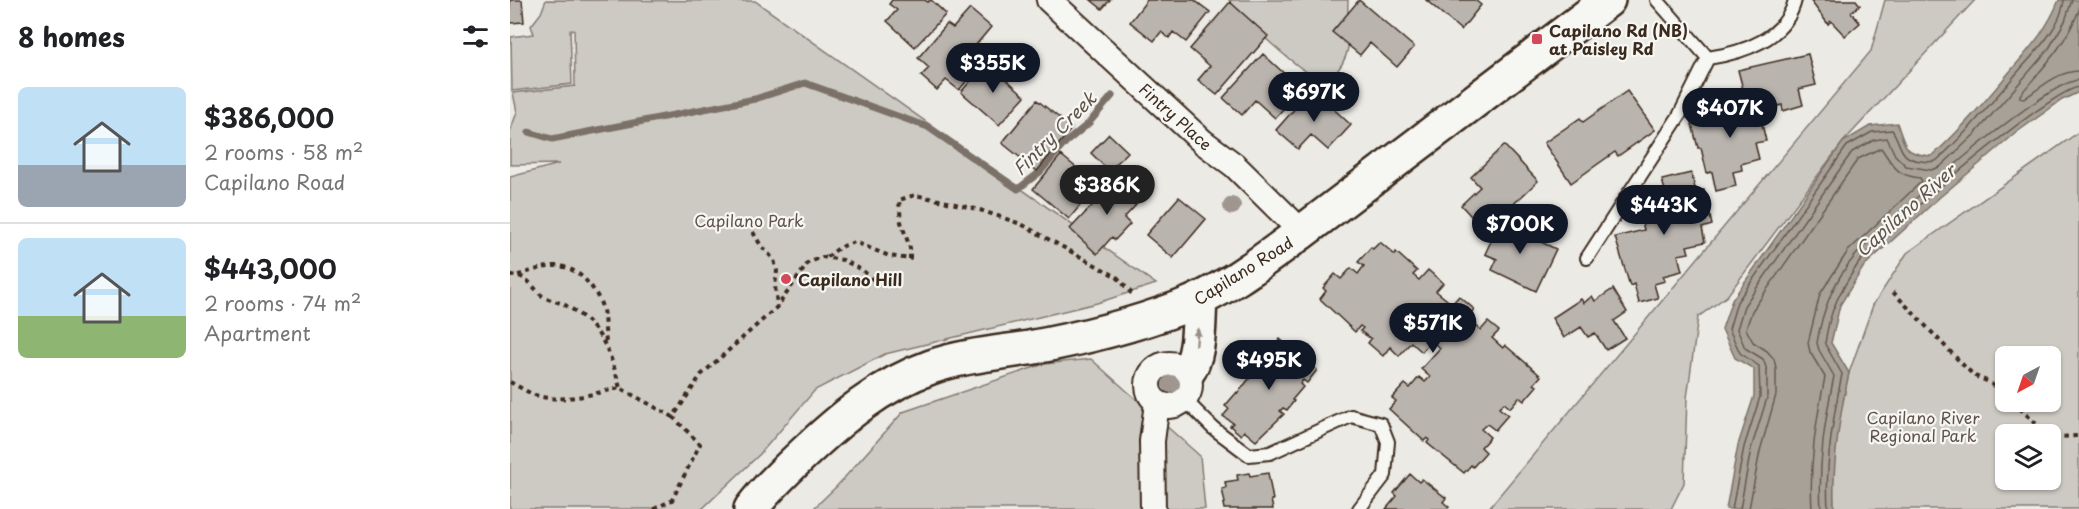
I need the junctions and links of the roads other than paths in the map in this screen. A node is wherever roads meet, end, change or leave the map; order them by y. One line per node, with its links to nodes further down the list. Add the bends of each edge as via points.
1 (1049, 0): 6 (street, Fintry Place, via 1203,142 1234,165)
2 (1608, 0): 6 (main road, Capilano Road)
3 (1657, 0): 5 (lane)
4 (1795, 0): 5 (lane, via 1782,24 1760,44)
5 (1708, 58): 7 (lane, via 1679,116)
6 (1302, 232): 8 (main road, Capilano Road)
7 (1587, 258)
8 (1200, 300): 9 (main road, one-way to 8, via 1197,344); 11 (main road, Capilano Road, via 1099,332 931,367 887,387 827,431)
9 (1186, 386): 10 (street, via 1175,406); 10 (street, via 1174,364 1154,370 1148,384); 13 (lane, via 1213,428 1249,455 1270,453 1351,416 1381,424 1388,442 1385,475)
10 (1157, 403): 12 (street, via 1152,441)
11 (752, 509)
12 (1153, 509)
13 (1359, 509)

